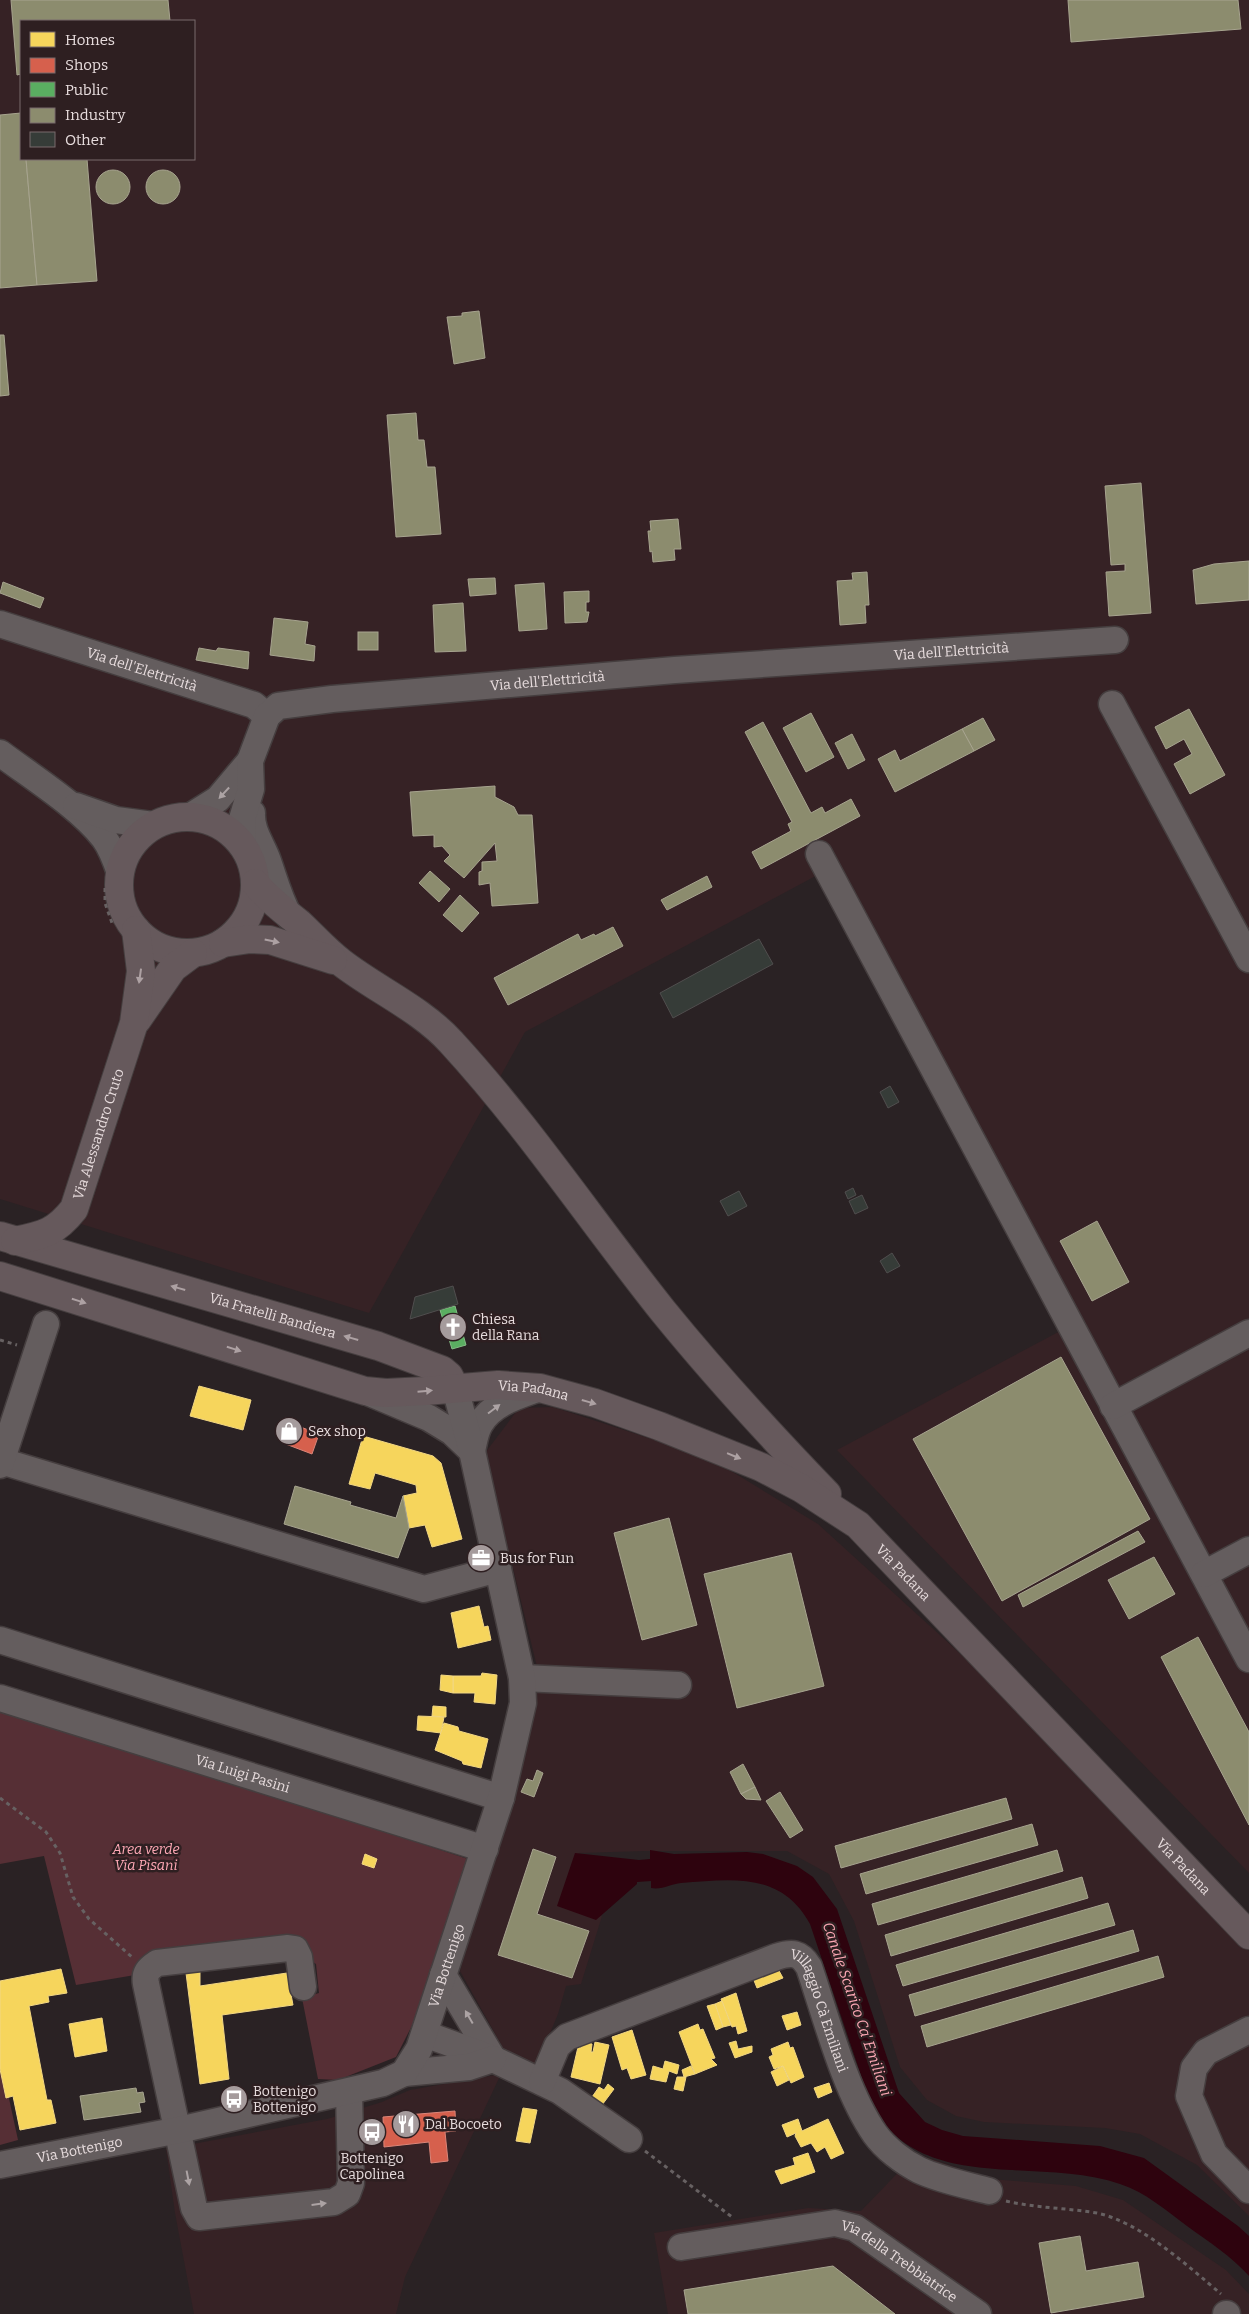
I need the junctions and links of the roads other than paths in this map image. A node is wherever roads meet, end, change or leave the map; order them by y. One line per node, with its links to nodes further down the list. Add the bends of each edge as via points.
1 (0, 624): 4 (street, Via dell'Elettricità, via 254,706)
2 (1115, 640): 4 (street, Via dell'Elettricità, via 675,670 332,699 286,704)
3 (1112, 704): 19 (street)
4 (266, 716): 6 (street)
5 (0, 753): 8 (street)
6 (250, 761): 7 (street); 9 (street, one-way to 9, via 218,799)
7 (251, 789): 11 (street, via 242,819); 15 (street, via 251,821 277,894)
8 (68, 803): 10 (street, via 116,820); 13 (street, via 104,838 114,856)
9 (190, 816): 10 (main road); 11 (main road, via 217,824)
10 (153, 825): 13 (main road, via 137,838)
11 (242, 846): 14 (main road, via 252,864)
12 (819, 854): 32 (street)
13 (112, 878): 16 (main road, via 120,893)
14 (255, 883): 15 (main road); 17 (main road, via 252,907 240,927)
15 (290, 916): 20 (main road)
16 (126, 931): 18 (main road, via 171,951); 21 (main road, Via Alessandro Cruto, one-way to 21, via 141,971)
17 (223, 943): 18 (main road); 20 (main road, one-way to 20, via 250,938 270,940)
18 (193, 953): 21 (main road, Via Alessandro Cruto, via 173,968)
19 (1249, 959)
20 (342, 963): 35 (main road, via 449,1040 531,1137 709,1366 754,1418)
21 (134, 1023): 22 (main road, Via Alessandro Cruto)
22 (74, 1209): 23 (main road, Via Alessandro Cruto, via 62,1225 51,1231); 24 (main road, via 73,1244)
23 (8, 1238): 24 (main road, Via Fratelli Bandiera)
24 (79, 1259): 28 (main road, Via Fratelli Bandiera, one-way to 24)
25 (5, 1281): 31 (main road, one-way to 31)
26 (46, 1324): 34 (street)
27 (1249, 1333): 32 (street)
28 (378, 1346): 29 (main road, Via Fratelli Bandiera, via 442,1370); 31 (main road, via 385,1374)
29 (455, 1388): 30 (main road, Via Padana, via 498,1385); 31 (main road, one-way to 29, via 386,1393); 33 (street, Via Fratelli Bandiera)
30 (540, 1388): 33 (street, one-way to 30, via 479,1425 490,1410); 35 (main road, Via Padana, one-way to 35, via 622,1413 762,1467)
31 (365, 1391): 33 (street, via 429,1418 452,1432)
32 (1114, 1406): 38 (street)
33 (472, 1451): 37 (street, Via Bottenigo)
34 (1, 1463): 37 (street, via 424,1589)
35 (858, 1525): 46 (main road, Via Padana)
36 (1249, 1550): 38 (street)
37 (498, 1569): 41 (street, Via Bottenigo)
38 (1204, 1574): 40 (street)
39 (0, 1640): 44 (street)
40 (1249, 1659)
41 (522, 1678): 42 (street); 44 (street, Via Bottenigo, via 523,1703)
42 (678, 1685)
43 (0, 1698): 45 (street, Via Luigi Pasini)
44 (501, 1798): 45 (street, Via Bottenigo)
45 (485, 1849): 47 (street, Via Bottenigo)
46 (1249, 1935)
47 (443, 1975): 50 (street, Via Bottenigo); 51 (street, one-way to 47)
48 (303, 1987): 55 (street, via 299,1957 295,1949 288,1948 157,1963 147,1970 146,1984)
49 (1249, 2030): 58 (street, via 1206,2052 1194,2068 1189,2096 1214,2154)
50 (425, 2034): 51 (street); 52 (street, Via Bottenigo)
51 (498, 2062): 52 (street); 53 (street)
52 (404, 2073): 54 (street, Via Bottenigo, via 383,2083)
53 (536, 2080): 56 (street, via 560,2091); 59 (street, Villaggio Cà Emiliani, via 557,2046 567,2037 776,1957 797,1954 808,1967 845,2072 875,2135 896,2155 919,2170)
54 (349, 2092): 55 (street, Via Bottenigo); 55 (street, one-way to 54, via 194,2208 199,2217 334,2202 348,2194 351,2183)
55 (179, 2130): 57 (street, Via Bottenigo)
56 (629, 2139)
57 (0, 2165)
58 (1246, 2182)
59 (989, 2191)
60 (681, 2247): 61 (street, Via della Trebbiatrice, via 836,2223 847,2224)
61 (978, 2314)

